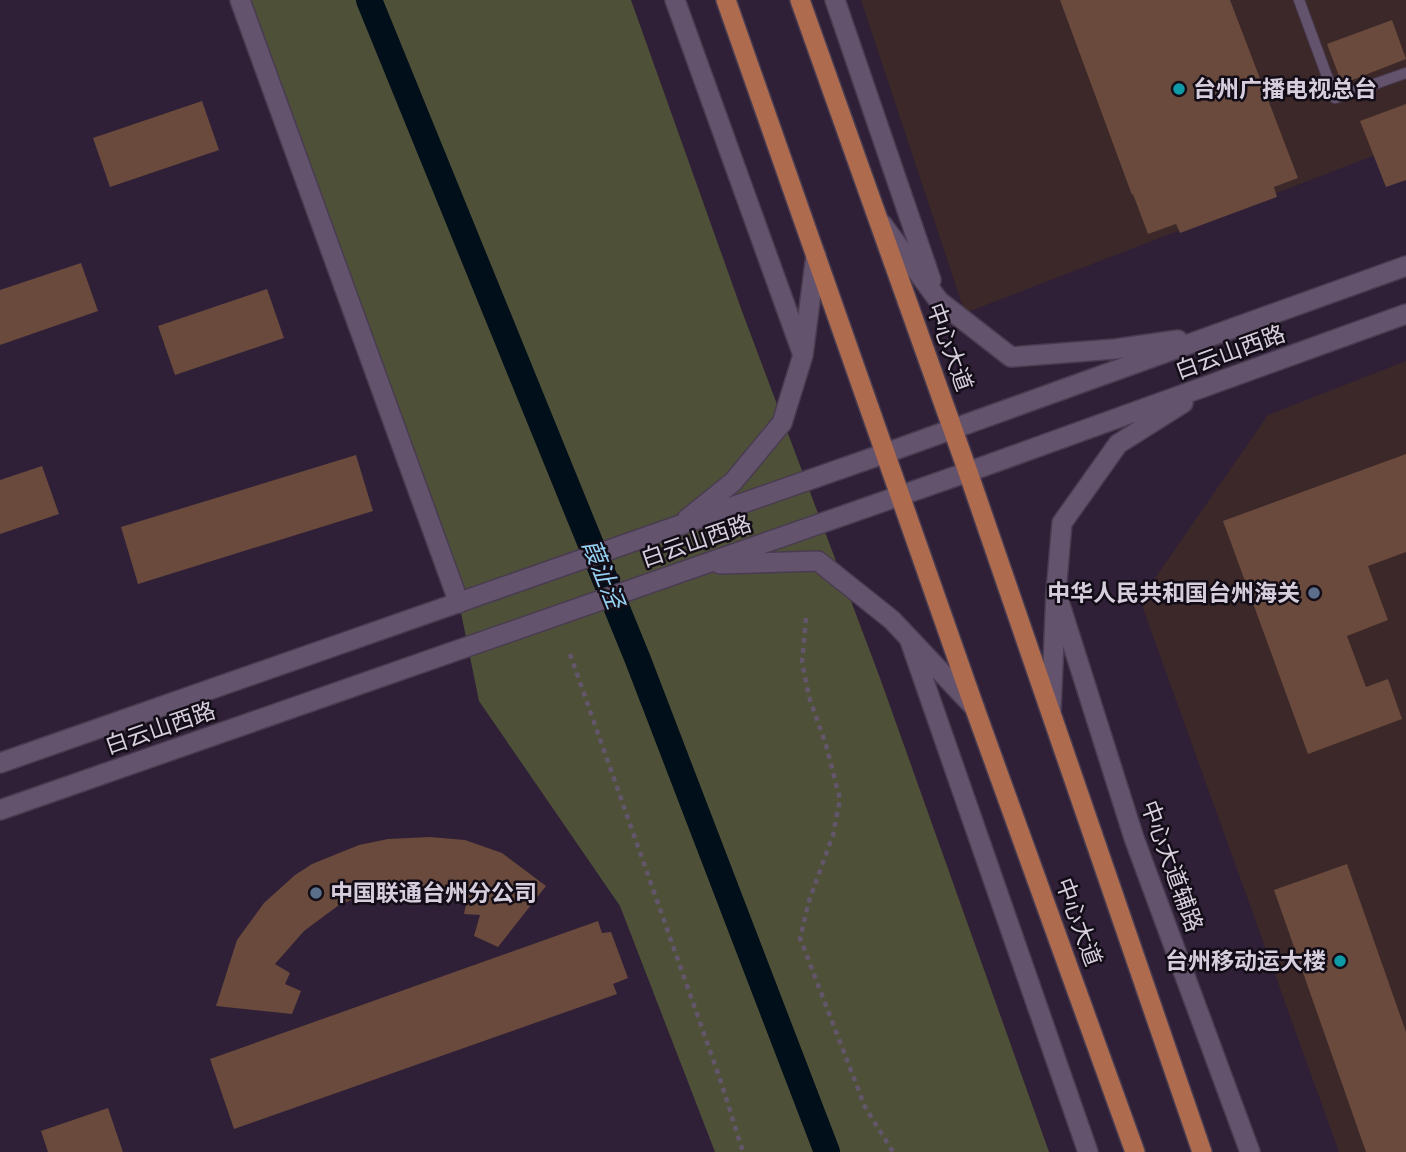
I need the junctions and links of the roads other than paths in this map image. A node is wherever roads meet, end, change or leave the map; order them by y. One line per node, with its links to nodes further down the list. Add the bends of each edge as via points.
1 (240, 0): 23 (main road)
2 (675, 0): 14 (main road)
3 (726, 0): 9 (main road, 中心大道)
4 (800, 0): 8 (main road, 中心大道)
5 (835, 0): 11 (main road)
6 (1299, 0): 7 (lane, via 1335,98)
7 (1406, 72)
8 (877, 217): 11 (main road, 白云山西路); 16 (main road, 中心大道)
9 (816, 255): 14 (main road, 中心大道); 17 (main road, 中心大道)
10 (1406, 266): 13 (main road, 白云山西路)
11 (939, 301): 13 (main road, 白云山西路, via 1012,357 1115,349)
12 (1406, 314): 15 (main road, 白云山西路)
13 (1220, 333): 16 (main road, 白云山西路)
14 (803, 355): 20 (main road, 中心大道, via 782,423 733,482)
15 (1214, 383): 18 (main road, 白云山西路); 22 (main road, 中心大道, via 1118,444 1062,523)
16 (953, 430): 17 (main road, 白云山西路); 18 (main road, 中心大道)
17 (887, 453): 19 (main road, 中心大道); 20 (main road, 白云山西路)
18 (968, 472): 19 (main road, 白云山西路); 26 (main road, 中心大道)
19 (901, 495): 21 (main road, 白云山西路); 25 (main road, 中心大道)
20 (677, 527): 23 (main road, 白云山西路)
21 (702, 565): 24 (main road, 中心大道, via 818,561); 28 (main road, 白云山西路)
22 (1056, 592): 26 (main road, 中心大道); 32 (main road, 中心大道辅路, via 1134,838)
23 (459, 603): 27 (main road, 白云山西路)
24 (909, 638): 25 (main road, 中心大道); 29 (main road)
25 (975, 709): 30 (main road, 中心大道)
26 (1051, 712): 31 (main road, 中心大道)
27 (0, 764)
28 (0, 810)
29 (1088, 1152)
30 (1135, 1152)
31 (1202, 1152)
32 (1250, 1152)

